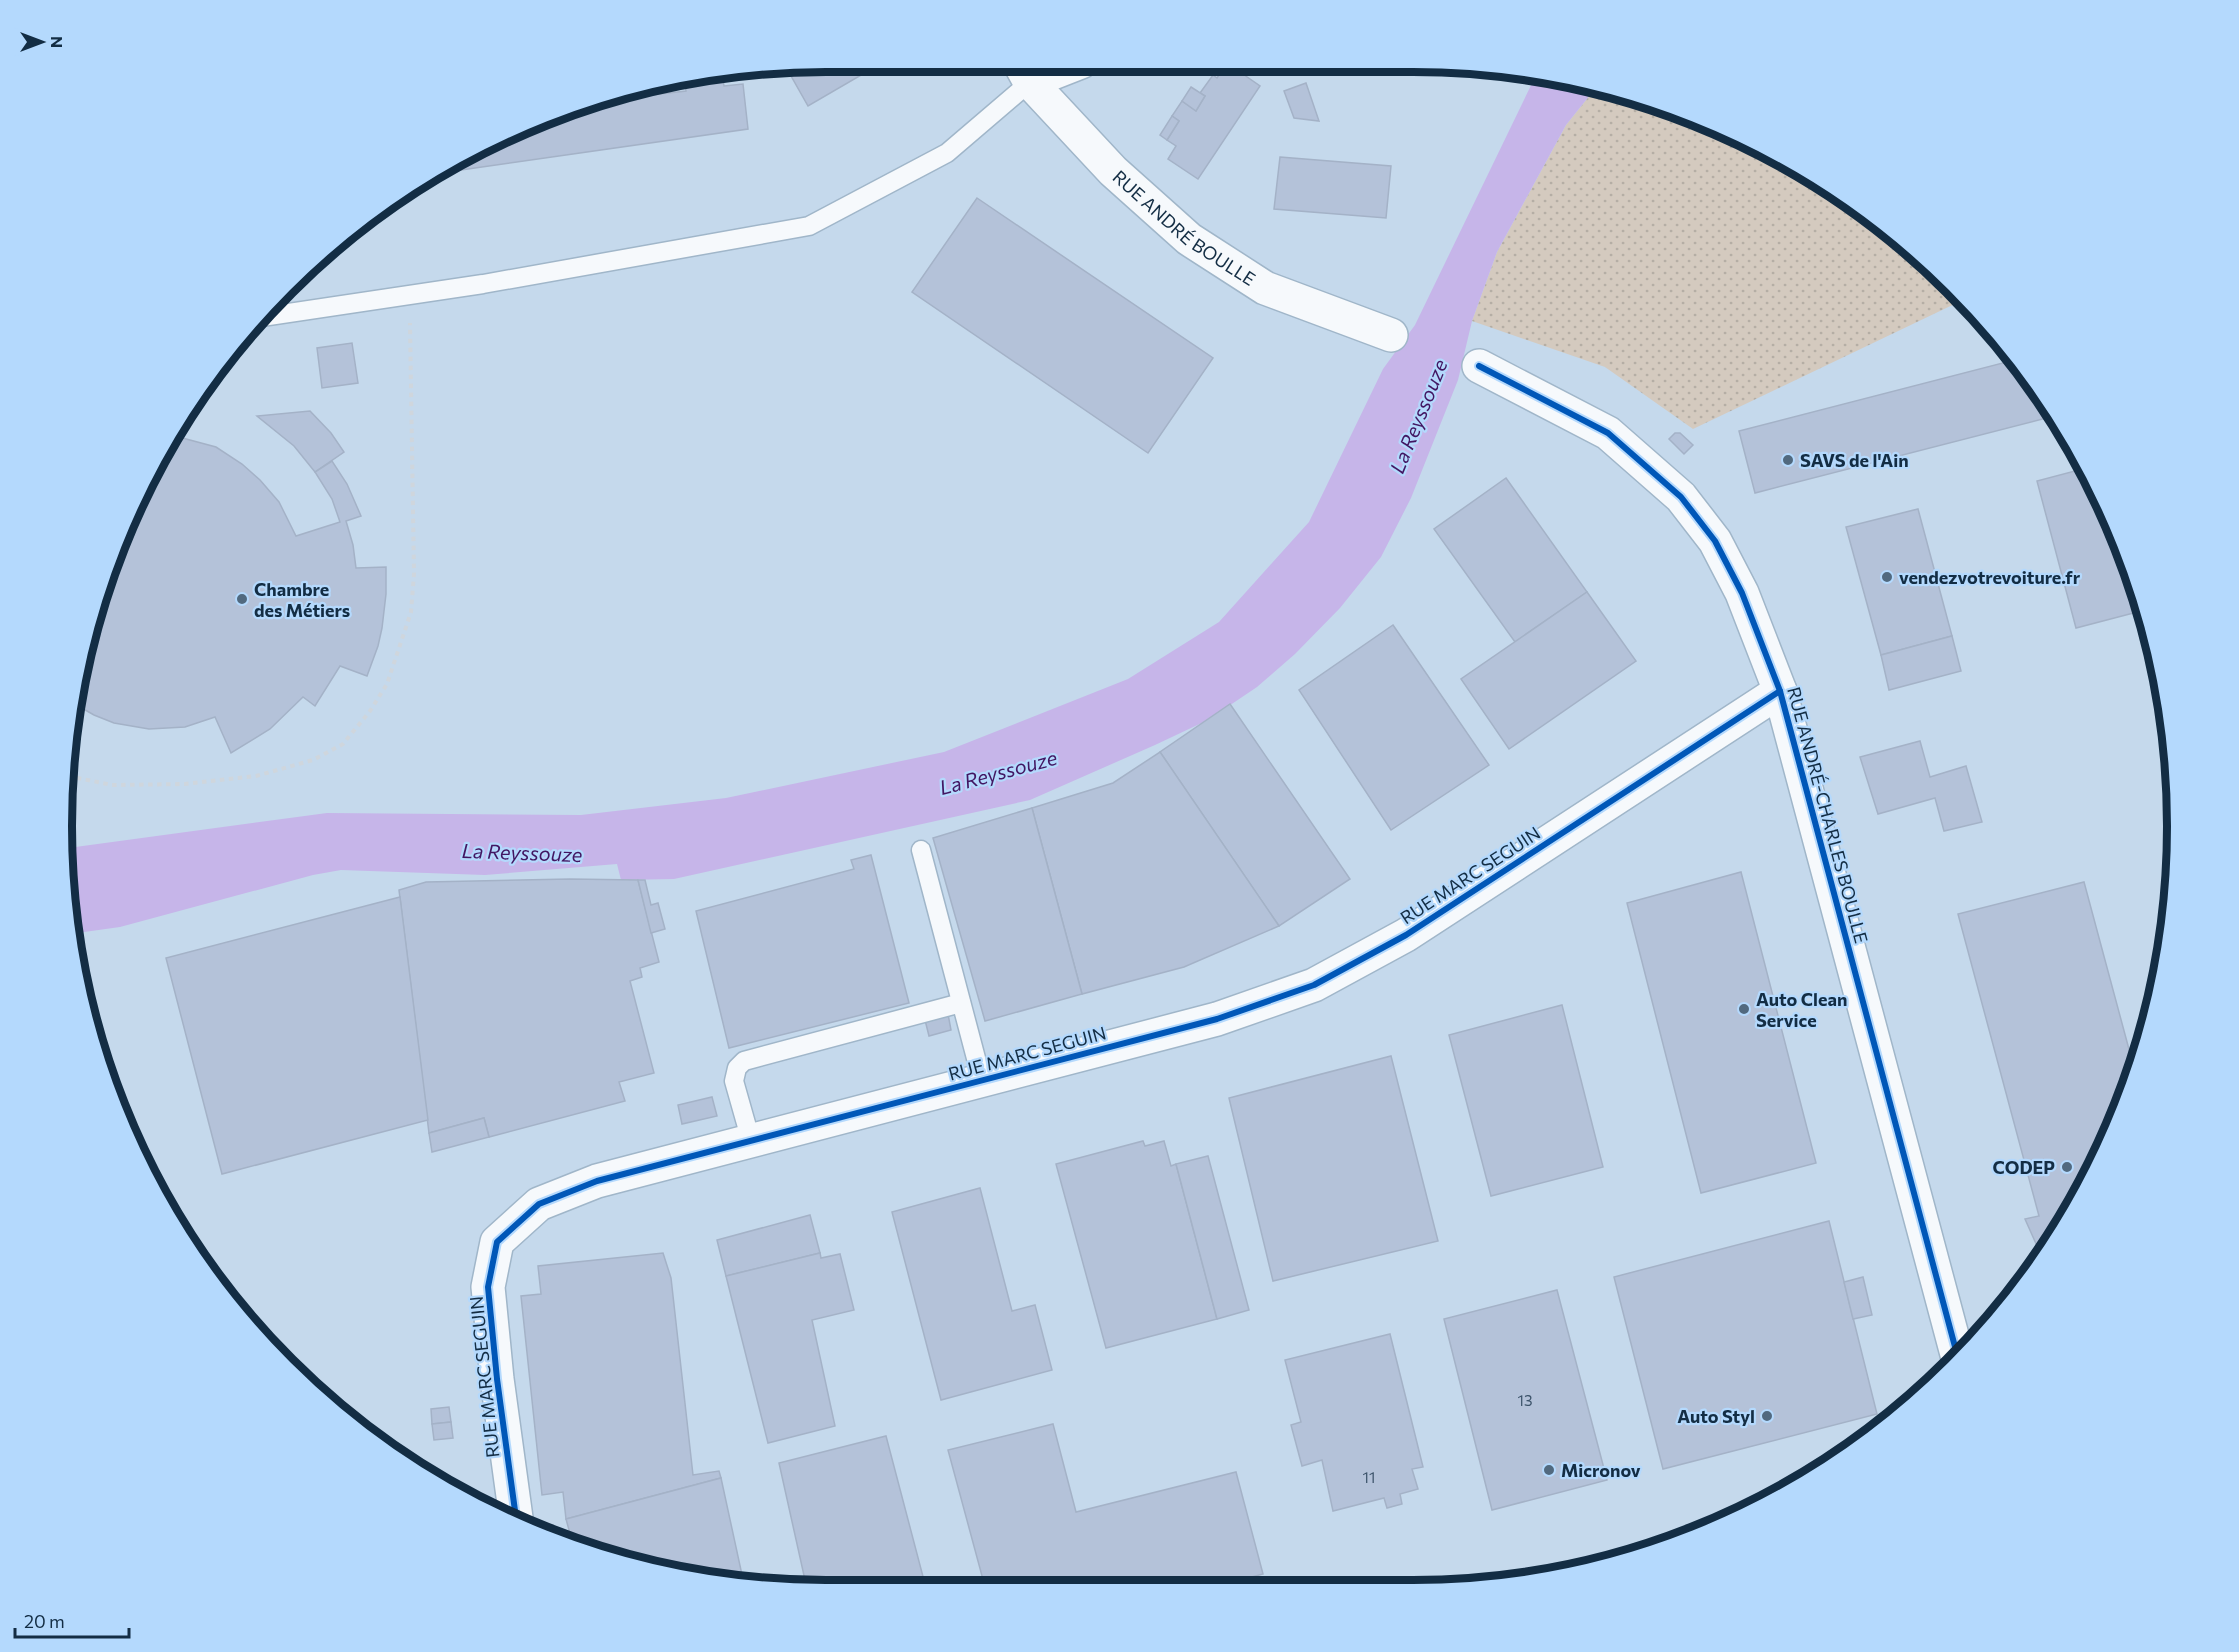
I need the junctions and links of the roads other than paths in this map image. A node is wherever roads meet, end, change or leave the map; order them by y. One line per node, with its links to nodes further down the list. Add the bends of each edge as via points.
1 (1025, 72): 2 (lane, via 947,153 809,226 483,284); 3 (street, RUE ANDRÉ BOULLE, via 1113,171 1189,239 1265,288)
2 (272, 315)
3 (1391, 335)
4 (1479, 366): 5 (street, RUE ANDRÉ-CHARLES BOULLE, via 1608,434 1681,497 1715,541 1742,593)
5 (1780, 691): 8 (street, RUE MARC SEGUIN, via 1406,935 1314,985 1217,1019); 10 (street, RUE ANDRÉ-CHARLES BOULLE)
6 (921, 850): 7 (lane)
7 (961, 1003): 8 (lane); 9 (lane, via 744,1061 737,1068 734,1082)
8 (982, 1081): 9 (street, RUE MARC SEGUIN)
9 (751, 1141): 11 (street, RUE MARC SEGUIN, via 597,1181 548,1200 497,1242 488,1287)
10 (1956, 1349)
11 (515, 1513)

